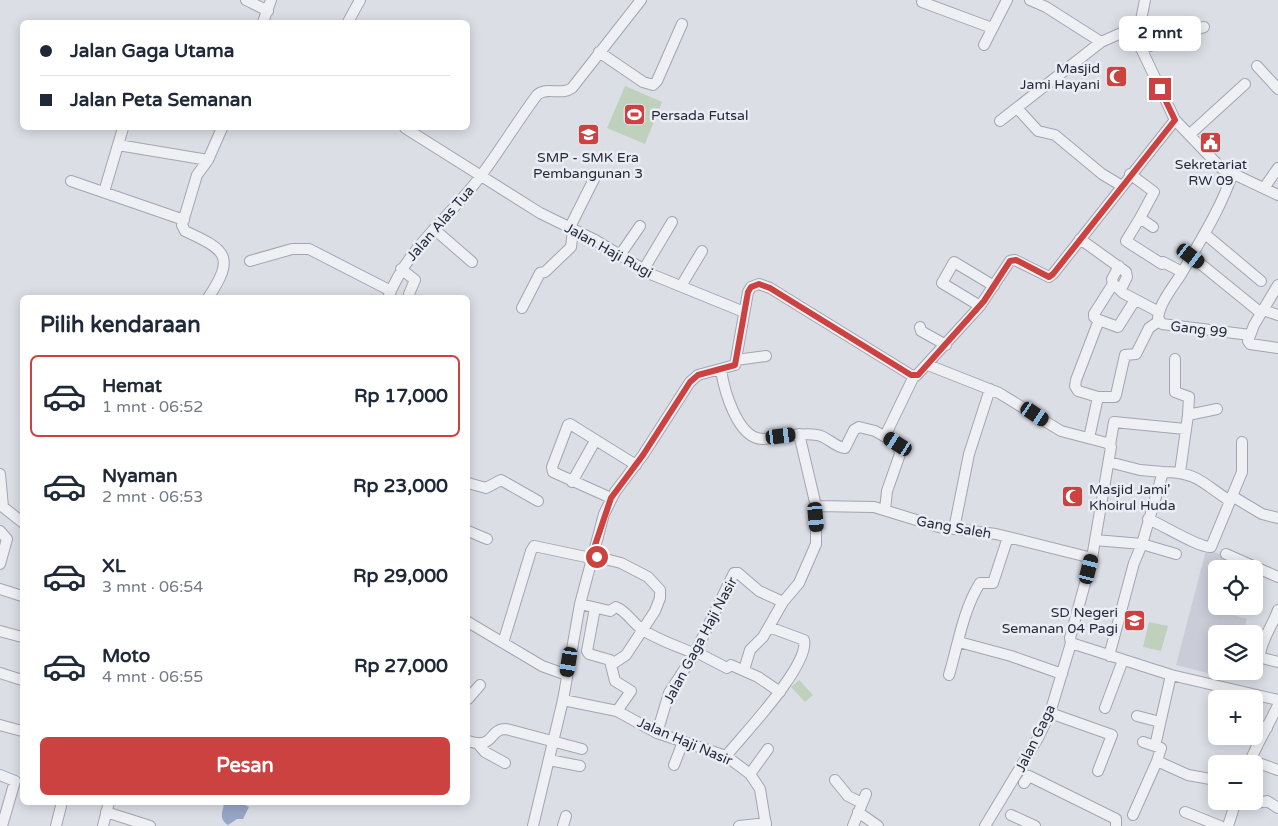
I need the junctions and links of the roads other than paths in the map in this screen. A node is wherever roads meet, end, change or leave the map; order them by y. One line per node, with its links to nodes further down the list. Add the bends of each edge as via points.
1 (246, 0): 9 (street)
2 (271, 0): 9 (street)
3 (360, 0): 10 (street)
4 (641, 0): 18 (street, Jalan Alas Tua)
5 (1007, 0): 13 (street)
6 (1030, 0): 15 (street)
7 (1145, 0): 14 (street)
8 (922, 2): 13 (street)
9 (268, 19)
10 (349, 20)
11 (682, 24): 18 (street, via 653,85 643,82)
12 (1204, 27): 17 (street)
13 (992, 28): 16 (street)
14 (1139, 30): 15 (street, via 1128,30); 17 (street)
15 (1101, 42): 22 (street)
16 (984, 45)
17 (1141, 49): 23 (street)
18 (599, 52): 34 (street, Jalan Alas Tua, via 570,90 544,91 537,95)
19 (1257, 66): 21 (street)
20 (1245, 84): 28 (street)
21 (1278, 89)
22 (1017, 108): 24 (street); 37 (street, via 1038,131 1055,135 1102,174)
23 (1175, 120): 28 (street); 32 (street)
24 (1000, 121)
25 (122, 130): 29 (street)
26 (221, 130): 30 (street)
27 (408, 130): 34 (street, Jalan Haji Rugi)
28 (1189, 136): 33 (street, via 1211,160)
29 (118, 144): 30 (street); 39 (street)
30 (208, 160): 42 (street, via 197,175)
31 (1278, 168): 38 (street)
32 (1130, 174): 37 (street); 41 (street, via 1154,192)
33 (1232, 175): 38 (street); 48 (street)
34 (480, 177): 45 (street, Jalan Haji Rugi, via 532,209); 47 (street, Jalan Alas Tua)
35 (595, 177): 45 (street)
36 (71, 181): 39 (street)
37 (1122, 186): 49 (street)
38 (1264, 188): 40 (street)
39 (104, 192): 42 (street)
40 (1278, 195)
41 (1140, 218): 46 (street); 57 (street, via 1126,241 1154,261)
42 (184, 220): 64 (street, via 185,231 211,243 220,251 224,261 222,274)
43 (672, 222): 56 (street)
44 (640, 226): 51 (street)
45 (572, 228): 51 (street, Jalan Haji Rugi); 68 (street, via 571,247 540,273)
46 (1152, 228)
47 (434, 229): 54 (street); 55 (street, Jalan Alas Tua)
48 (1205, 234): 52 (street); 58 (street)
49 (1080, 239): 61 (street, via 1049,277 1013,260); 62 (street, via 1119,266 1112,279)
50 (702, 251): 60 (street)
51 (620, 255): 56 (street, Jalan Haji Rugi)
52 (1191, 256): 57 (street); 70 (street)
53 (250, 261): 63 (street, via 292,249 309,249)
54 (472, 262)
55 (401, 269): 63 (street, Jalan Alas Tua); 65 (street, via 415,280)
56 (644, 269): 60 (street, Jalan Haji Rugi)
57 (1182, 272): 72 (street)
58 (1261, 282)
59 (1278, 285): 70 (street)
60 (681, 286): 69 (street, Jalan Haji Rugi)
61 (994, 286): 67 (street); 67 (street, via 954,262 942,283)
62 (1117, 287): 66 (street, Gang 99); 73 (street, via 1094,314)
63 (390, 294)
64 (210, 295)
65 (409, 295)
66 (1135, 300): 72 (street, Gang 99); 73 (street, via 1118,328)
67 (980, 306): 76 (street)
68 (522, 308)
69 (744, 312): 80 (street); 83 (street, via 749,289 762,284)
70 (1262, 312): 71 (street); 75 (street)
71 (1278, 315)
72 (1159, 316): 75 (street, Gang 99, via 1162,324); 85 (street, via 1136,354 1125,354 1115,398)
73 (1100, 320): 85 (street, via 1075,386 1078,392)
74 (920, 328): 76 (street)
75 (1250, 336): 77 (street, via 1250,344)
76 (946, 345): 81 (street)
77 (1278, 348)
78 (766, 356): 80 (street)
79 (1175, 359): 87 (street, via 1175,392 1189,397)
80 (736, 360): 82 (street, via 732,367)
81 (928, 365): 83 (street); 84 (street)
82 (721, 370): 89 (street, via 725,394 749,434 763,438); 96 (street, via 698,375 690,382)
83 (914, 376): 90 (street)
84 (990, 389): 91 (street, via 1022,405 1061,431); 111 (street, via 969,454)
85 (1098, 397): 91 (street)
86 (1217, 409): 87 (street)
87 (1188, 415): 88 (street)
88 (1185, 429): 94 (street, Jalan Gaga, via 1114,422); 98 (street)
89 (798, 434): 90 (street, via 820,435 843,448 860,426); 106 (street)
90 (886, 436): 107 (street, via 898,444 900,454 887,491)
91 (1089, 438): 94 (street)
92 (595, 441): 96 (street); 100 (street); 100 (street, via 568,425 551,470)
93 (1242, 442): 103 (street, via 1242,472)
94 (1110, 444): 95 (street, Jalan Gaga)
95 (1108, 462): 97 (street); 116 (street, Jalan Gaga)
96 (636, 465): 102 (street)
97 (1163, 472): 98 (street); 109 (street)
98 (1180, 472): 103 (street, via 1202,480)
99 (0, 474): 110 (street, via 3,507)
100 (572, 482): 102 (street)
101 (470, 483): 104 (street, via 486,488 501,480)
102 (611, 498): 120 (street)
103 (1231, 498): 108 (street, via 1262,514); 109 (street, via 1214,542 1209,547)
104 (538, 501)
105 (1278, 505): 108 (street)
106 (816, 506): 107 (street, Gang Saleh, via 858,505); 126 (street, via 816,544 799,583)
107 (885, 510): 111 (street, Gang Saleh, via 939,527)
108 (1275, 516)
109 (1148, 519): 117 (street)
110 (20, 520)
111 (954, 528): 114 (street, Gang Saleh)
112 (0, 531): 122 (street, via 7,539)
113 (470, 532): 115 (street)
114 (1008, 537): 121 (street, Gang Saleh); 135 (street, via 993,583 980,583)
115 (487, 539)
116 (1095, 540): 117 (street); 121 (street, Jalan Gaga)
117 (1142, 544): 118 (street); 139 (street)
118 (1176, 554)
119 (1226, 554): 123 (street)
120 (591, 557): 127 (street); 132 (street, via 621,563 648,577 660,590 655,611); 136 (street, via 532,548)
121 (1092, 558): 137 (street, Jalan Gaga, via 1070,638)
122 (0, 564)
123 (1278, 577)
124 (0, 589): 125 (street)
125 (20, 595)
126 (783, 602): 131 (street); 138 (street, Jalan Gaga Haji Nasir, via 759,591 736,572)
127 (580, 604): 128 (street); 146 (street)
128 (595, 608): 132 (street, via 624,610); 142 (street, via 587,651 610,660)
129 (1278, 610): 141 (street, via 1260,652 1262,658)
130 (470, 623): 136 (street)
131 (769, 627): 143 (street, via 750,650); 151 (street, via 805,642)
132 (641, 629): 138 (street); 142 (street, via 626,655)
133 (0, 631): 134 (street)
134 (20, 636)
135 (958, 642): 145 (street); 148 (street)
136 (503, 643): 146 (street, via 542,666)
137 (1072, 644): 139 (street); 145 (street, Jalan Gaga)
138 (695, 653): 143 (street, via 727,668 731,665); 164 (street, Jalan Gaga Haji Nasir, via 669,693)
139 (1109, 656): 140 (street)
140 (1123, 660): 147 (street); 156 (street)
141 (1278, 662)
142 (612, 665): 157 (street, via 615,681 631,691)
143 (744, 670): 151 (street)
144 (0, 673): 149 (street)
145 (1062, 674): 158 (street, Jalan Gaga)
146 (567, 675): 153 (street)
147 (1171, 675): 154 (street); 160 (street)
148 (949, 676)
149 (20, 679)
150 (480, 685): 152 (street)
151 (780, 692): 174 (street)
152 (470, 697)
153 (563, 700): 157 (street, Jalan Haji Nasir); 166 (street)
154 (1278, 700)
155 (1278, 705): 162 (street)
156 (1105, 708)
157 (617, 711): 164 (street, Jalan Haji Nasir)
158 (1050, 713): 182 (street, via 1112,735); 206 (street, Jalan Gaga, via 1018,774)
159 (1137, 716): 160 (street)
160 (1160, 722): 170 (street)
161 (0, 725): 163 (street)
162 (1272, 726): 173 (street)
163 (20, 730)
164 (657, 733): 167 (street, Jalan Haji Nasir)
165 (470, 742): 169 (street)
166 (553, 742): 169 (street, via 502,729); 171 (street); 175 (street)
167 (683, 742): 174 (street, Jalan Haji Nasir); 178 (street)
168 (1143, 742): 170 (street)
169 (479, 745): 177 (street)
170 (1155, 746): 176 (street, via 1162,748)
171 (582, 749)
172 (768, 749): 184 (street)
173 (1252, 755)
174 (726, 756): 184 (street, Jalan Haji Nasir)
175 (548, 760): 179 (street); 202 (street)
176 (1157, 761): 186 (street, via 1188,775); 196 (street)
177 (505, 763)
178 (674, 765)
179 (580, 766)
180 (1263, 766): 181 (street)
181 (1278, 770)
182 (1098, 771)
183 (0, 774): 197 (street, via 15,781)
184 (750, 774): 198 (street, Jalan Haji Nasir, via 760,789)
185 (1029, 776): 208 (street, via 1116,819)
186 (1208, 779)
187 (835, 780): 189 (street, via 848,796)
188 (1263, 802): 192 (street)
189 (862, 803): 204 (street); 205 (street)
190 (61, 805): 199 (street)
191 (107, 807): 200 (street); 201 (street)
192 (1278, 808)
193 (1233, 810): 209 (street)
194 (1185, 812): 209 (street)
195 (1011, 815): 207 (street)
196 (1133, 815)
197 (1, 823)
198 (766, 824): 203 (street)
199 (56, 826)
200 (103, 826)
201 (150, 826)
202 (532, 826)
203 (739, 826)
204 (853, 826)
205 (878, 826)
206 (985, 826)
207 (1035, 826)
208 (1116, 826)
209 (1227, 826)

